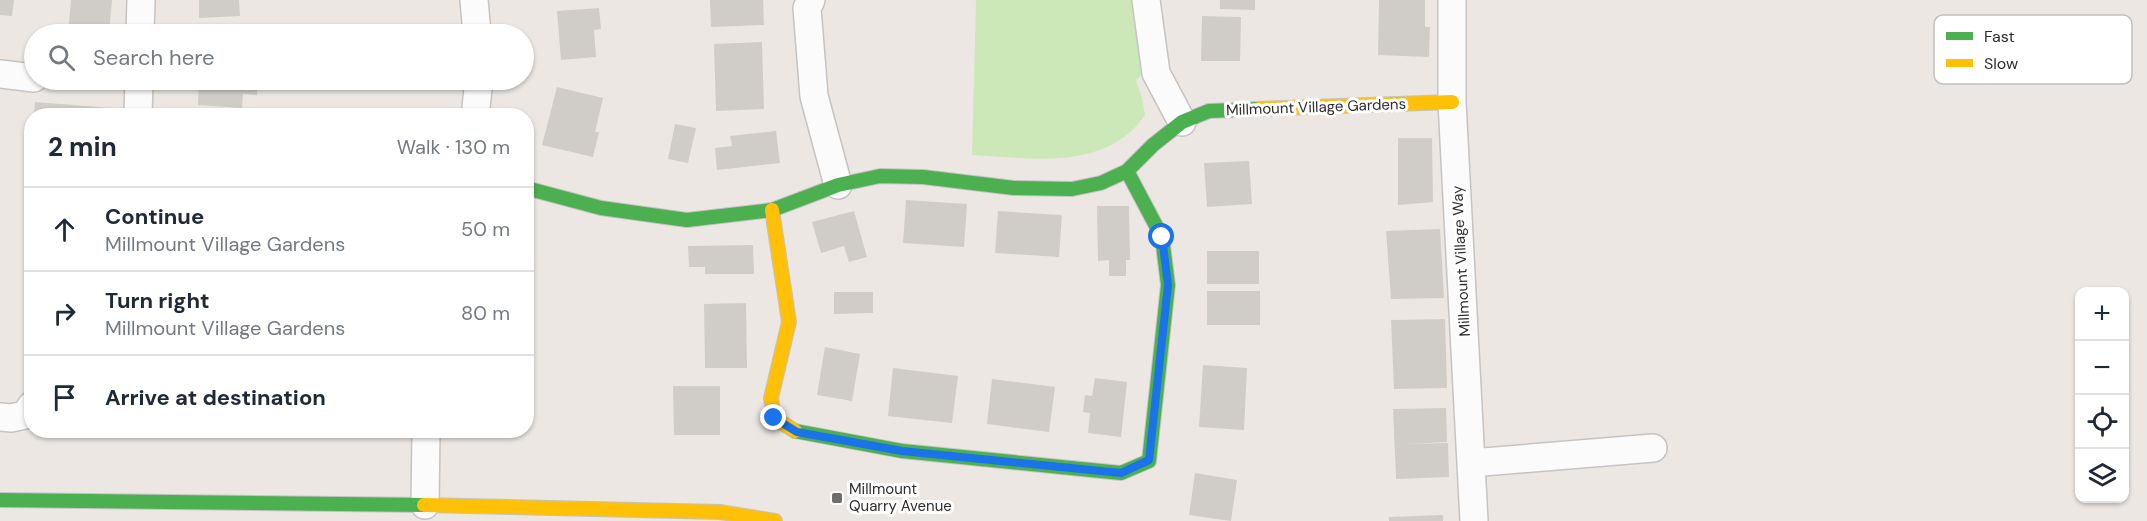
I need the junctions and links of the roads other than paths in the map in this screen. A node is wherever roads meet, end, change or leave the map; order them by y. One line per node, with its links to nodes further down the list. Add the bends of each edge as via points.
1 (141, 0): 6 (street)
2 (474, 0): 7 (street)
3 (811, 0): 17 (street, via 807,8 814,96)
4 (1146, 0): 15 (street, via 1156,72)
5 (1452, 0): 12 (street, Millmount Village Way)
6 (140, 24)
7 (476, 24)
8 (0, 75): 9 (street)
9 (24, 77)
10 (139, 90): 13 (street)
11 (478, 90): 14 (street)
12 (1452, 102): 15 (street, Millmount Village Gardens, via 1209,111); 24 (street, Millmount Village Way)
13 (138, 108)
14 (476, 108)
15 (1182, 122): 16 (street, Millmount Village Gardens)
16 (1127, 171): 17 (street, Millmount Village Gardens, via 1101,183 1072,189 880,176); 19 (street, via 1162,237 1168,285 1149,460 1121,473 902,451 797,432 774,418 771,398 789,322)
17 (838, 184): 19 (street, Millmount Village Gardens)
18 (534, 190): 19 (street, Millmount Village Gardens, via 601,208 687,220)
19 (772, 210)
20 (24, 415): 21 (street)
21 (0, 417)
22 (426, 438): 26 (street)
23 (1653, 448): 24 (street)
24 (1472, 463): 28 (street, Millmount Village Way)
25 (0, 500): 26 (street)
26 (425, 505): 27 (street, via 720,512)
27 (775, 521)
28 (1474, 521)

